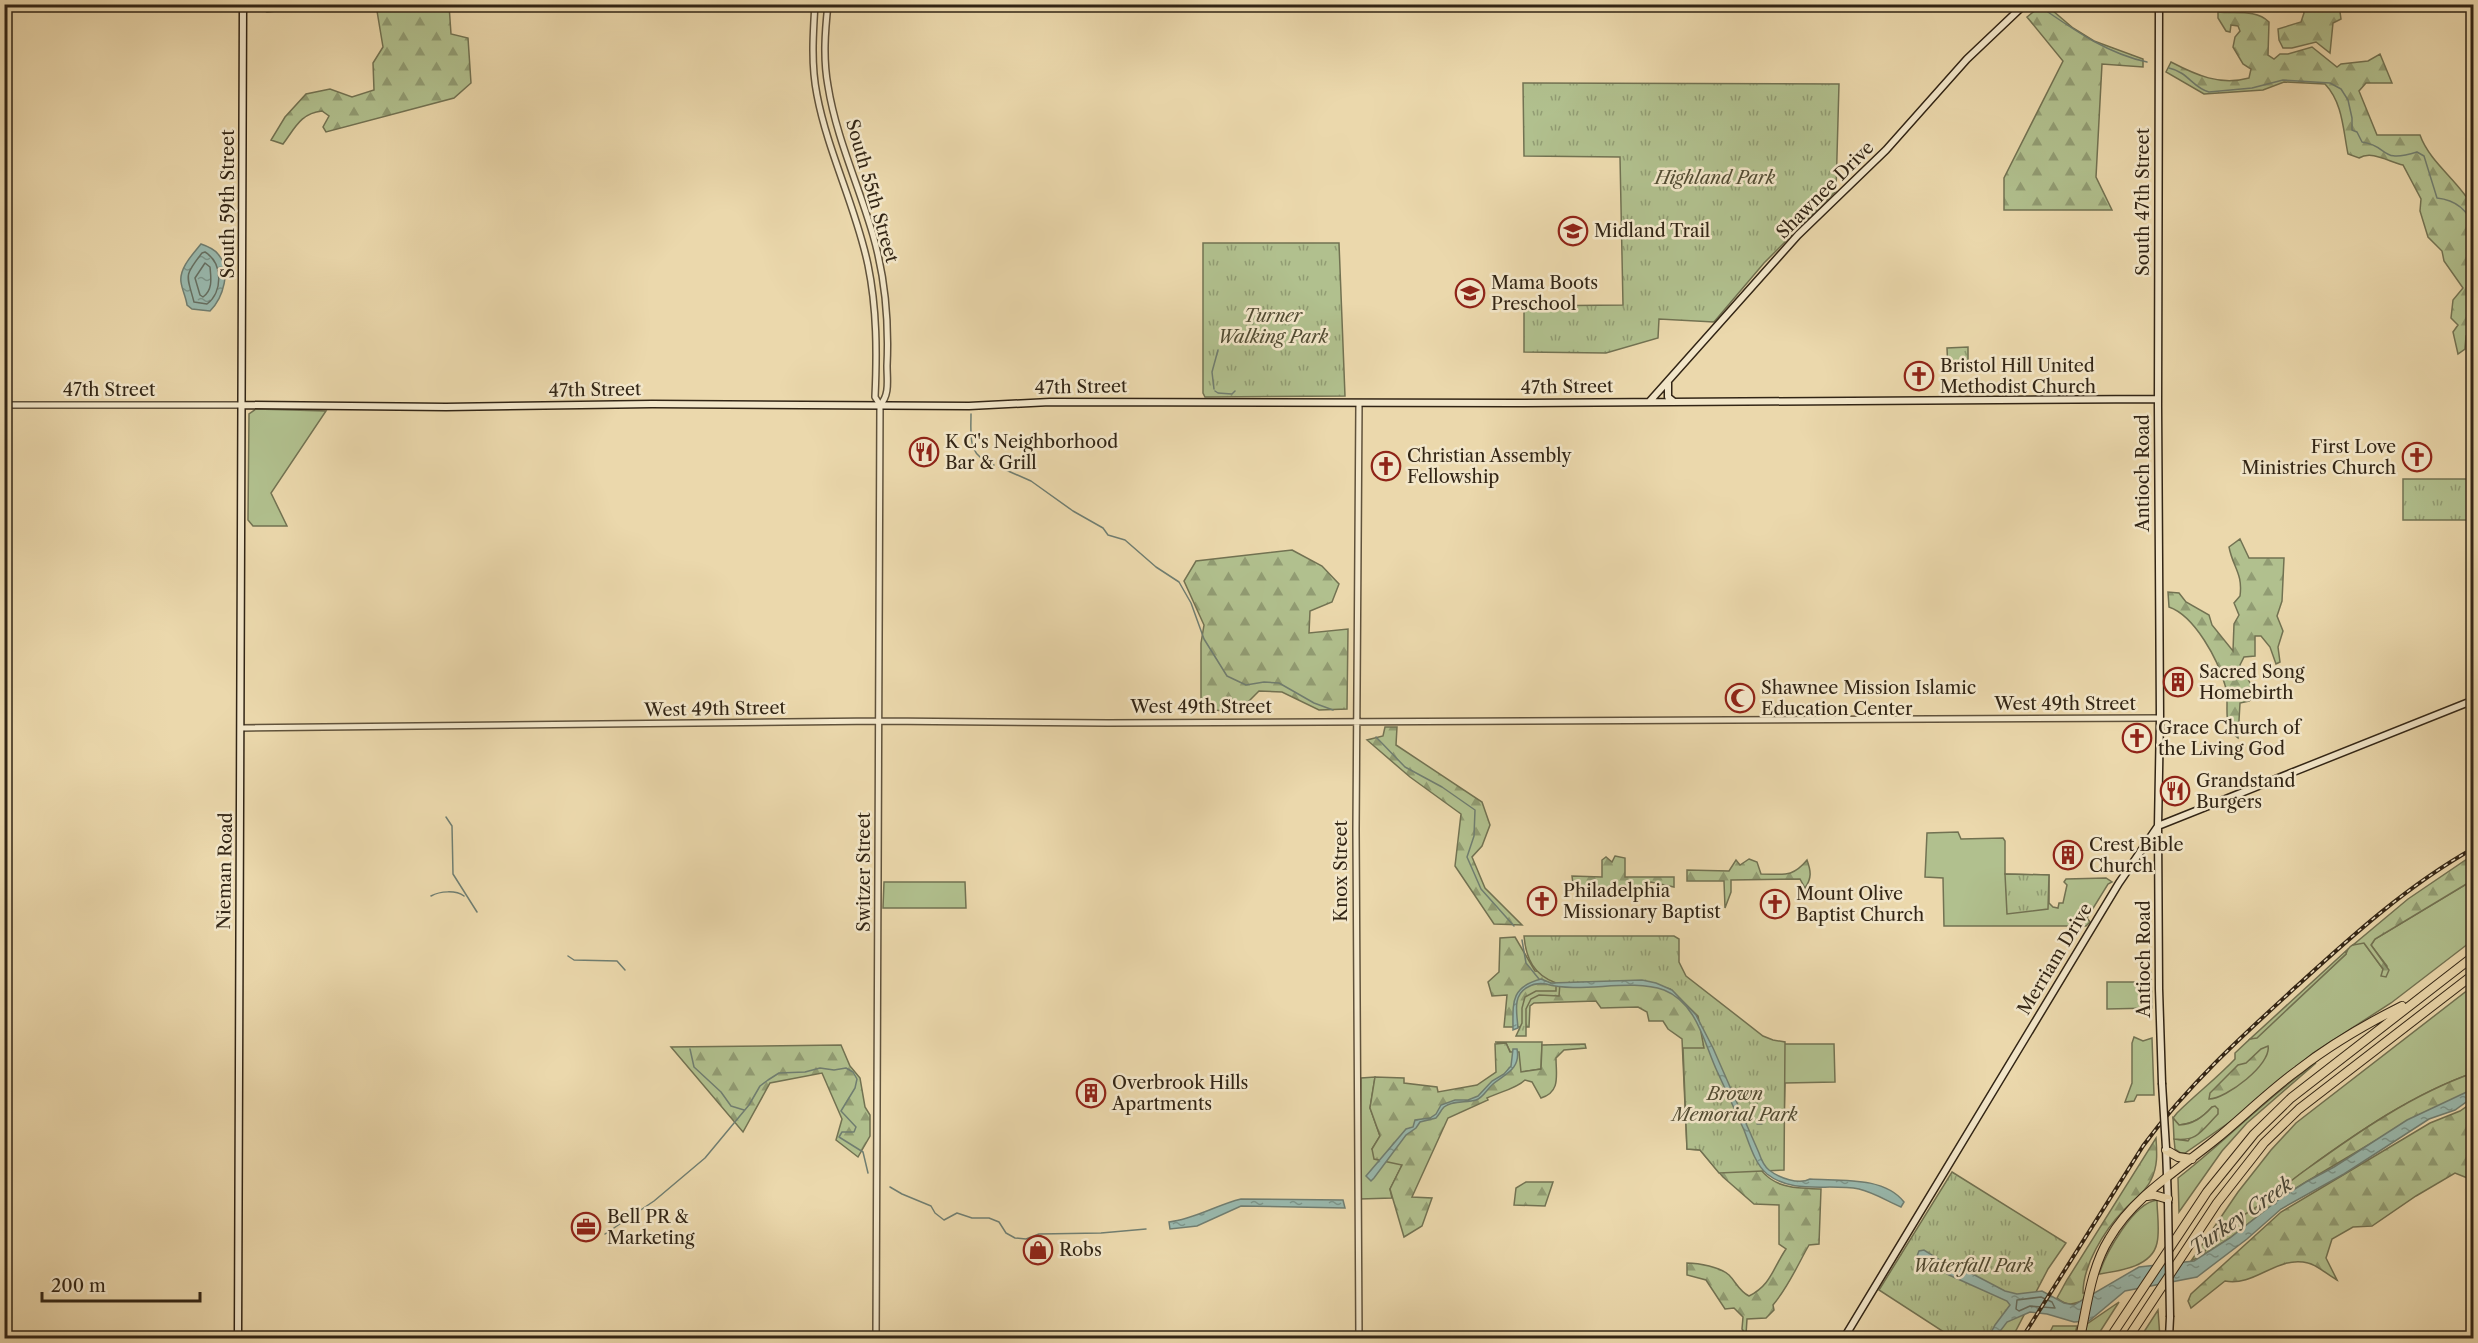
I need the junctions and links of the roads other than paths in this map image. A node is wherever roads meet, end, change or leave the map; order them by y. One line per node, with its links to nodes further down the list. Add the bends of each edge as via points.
1 (243, 4): 12 (main road, South 59th Street)
2 (815, 4): 13 (street, South 55th Street, via 812,45 817,95 868,267 875,328 875,397)
3 (828, 4): 13 (street, South 55th Street, via 824,39 828,88 874,237 884,290 887,382 886,399)
4 (2025, 4): 6 (main road, Shawnee Drive, via 1798,236)
5 (2159, 4): 7 (main road, South 47th Street)
6 (1668, 382): 8 (main road, Shawnee Drive); 9 (main road, via 1668,397)
7 (2158, 399): 9 (main road, 47th Street); 15 (main road, Antioch Road)
8 (1650, 401): 9 (main road, 47th Street); 10 (main road, 47th Street)
9 (1673, 401)
10 (1359, 403): 13 (main road, 47th Street); 17 (street, Knox Street)
11 (4, 405): 12 (street, 47th Street)
12 (242, 405): 13 (main road, 47th Street); 18 (main road, Nieman Road)
13 (880, 405): 16 (street, Switzer Street)
14 (2474, 700): 19 (main road)
15 (2160, 718): 17 (street, West 49th Street); 19 (main road, Antioch Road)
16 (880, 721): 17 (street, West 49th Street); 18 (street, West 49th Street); 29 (street, Switzer Street)
17 (1357, 721): 30 (street, Knox Street)
18 (241, 728): 28 (main road, Nieman Road)
19 (2158, 826): 23 (main road, Antioch Road, bridge, via 2158,989); 31 (main road, Merriam Drive, via 2102,911)
20 (2474, 956): 22 (highway)
21 (2474, 974): 34 (highway, bridge, via 2282,1125 2232,1181)
22 (2417, 999): 24 (highway, via 2372,1021 2313,1058); 33 (highway, bridge, via 2291,1098 2238,1152)
23 (2166, 1149): 24 (highway, via 2178,1157); 25 (main road, Antioch Road)
24 (2192, 1159): 25 (highway)
25 (2168, 1178): 26 (highway); 27 (main road, Antioch Road)
26 (2146, 1197): 27 (highway, via 2154,1195); 32 (highway, via 2116,1227 2103,1250)
27 (2168, 1201): 35 (main road, Antioch Road, bridge)
28 (238, 1338)
29 (876, 1338)
30 (1359, 1338)
31 (1844, 1338)
32 (2080, 1338)
33 (2110, 1338)
34 (2128, 1338)
35 (2169, 1338)

